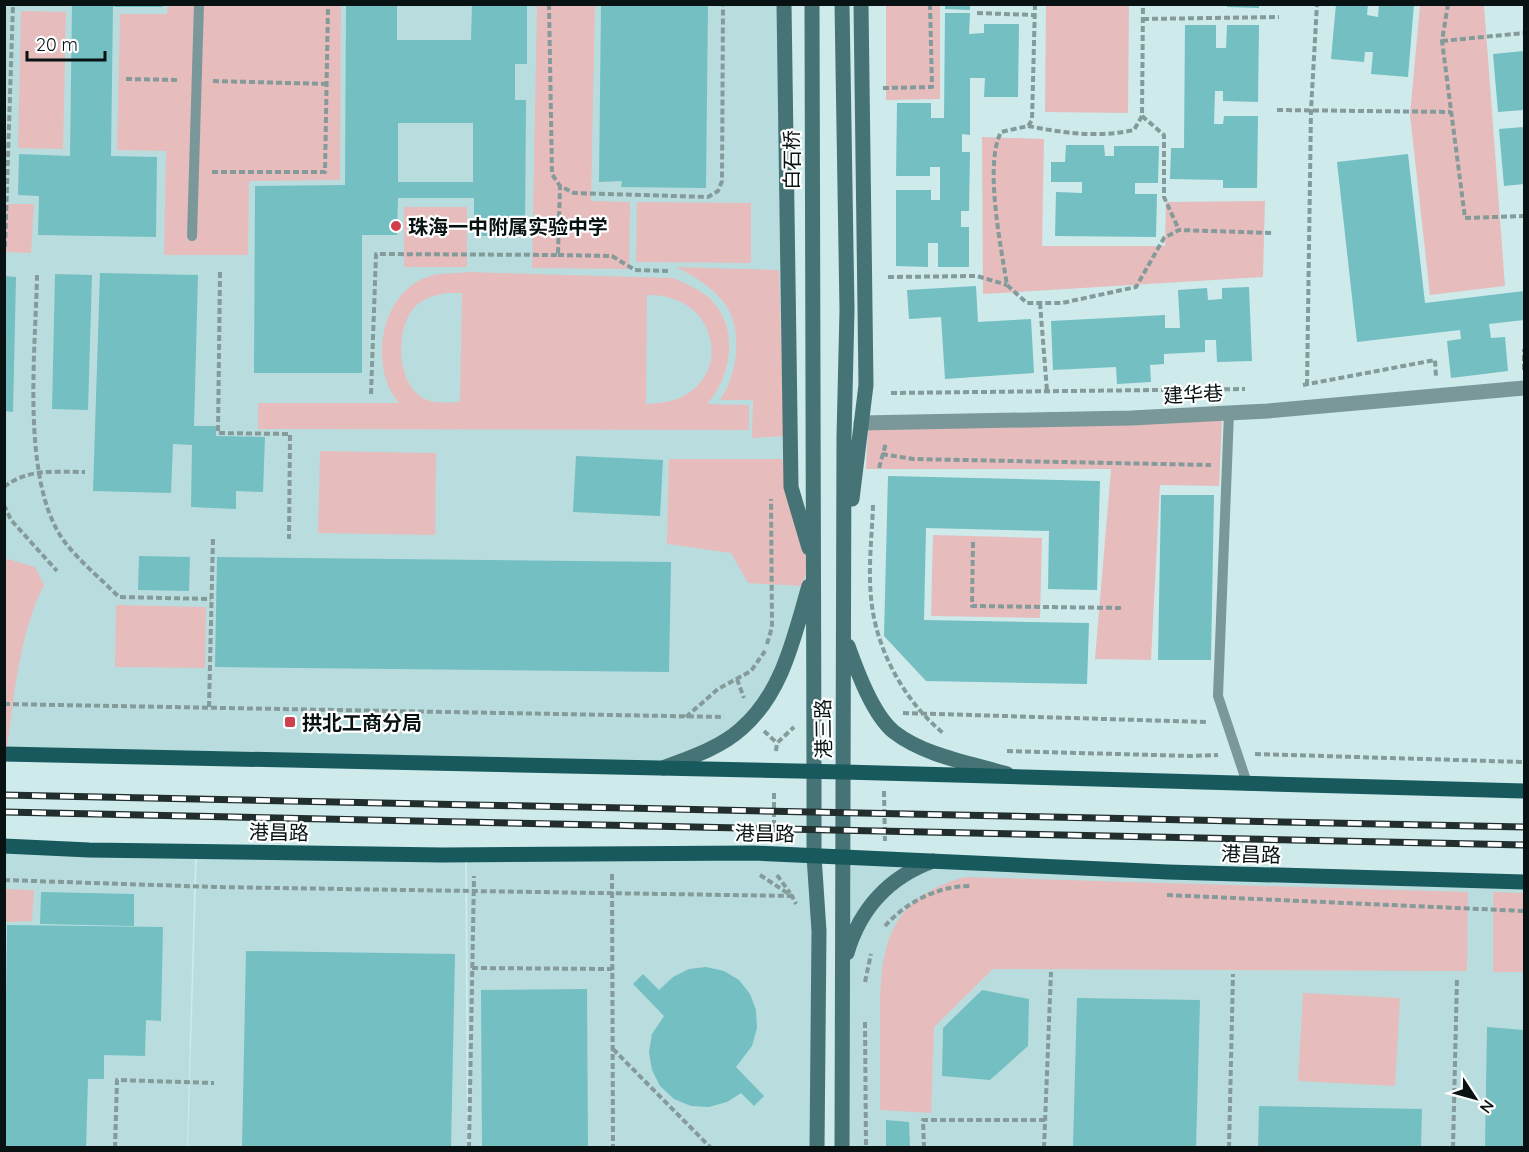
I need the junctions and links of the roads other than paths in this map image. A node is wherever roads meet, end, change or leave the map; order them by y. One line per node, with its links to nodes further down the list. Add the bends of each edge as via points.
1 (200, 4): 6 (lane)
2 (784, 4): 11 (main road, via 792,487)
3 (812, 4): 11 (main road, 白石桥)
4 (842, 4): 10 (main road, 港三路, via 847,310)
5 (861, 4): 9 (main road, via 866,385)
6 (192, 236)
7 (1524, 388): 8 (street, 建华巷)
8 (1229, 413): 9 (street, 建华巷); 18 (lane, via 1218,696)
9 (861, 423): 10 (main road)
10 (844, 564): 12 (main road, 港三路)
11 (814, 566): 14 (main road, via 789,654 771,694 741,729 710,749); 15 (main road, 白石桥)
12 (844, 635): 16 (main road, 港三路); 17 (main road, via 859,678 893,731 929,751)
13 (4, 754): 14 (main road)
14 (660, 770): 15 (main road)
15 (814, 772): 16 (main road); 21 (main road, 白石桥)
16 (844, 772): 17 (main road); 22 (main road, 港三路)
17 (1018, 777): 18 (main road)
18 (1248, 786): 19 (main road)
19 (1524, 791)
20 (4, 846): 21 (main road, 港昌路, via 443,855)
21 (814, 856): 22 (main road, 港昌路); 26 (main road, 白石桥, via 819,931)
22 (842, 857): 23 (main road, 港昌路); 25 (main road, 港三路)
23 (933, 861): 24 (main road, 港昌路); 25 (main road, via 896,880 865,912 850,944)
24 (1524, 882)
25 (842, 977): 27 (main road, 港三路)
26 (817, 1148)
27 (842, 1148)

